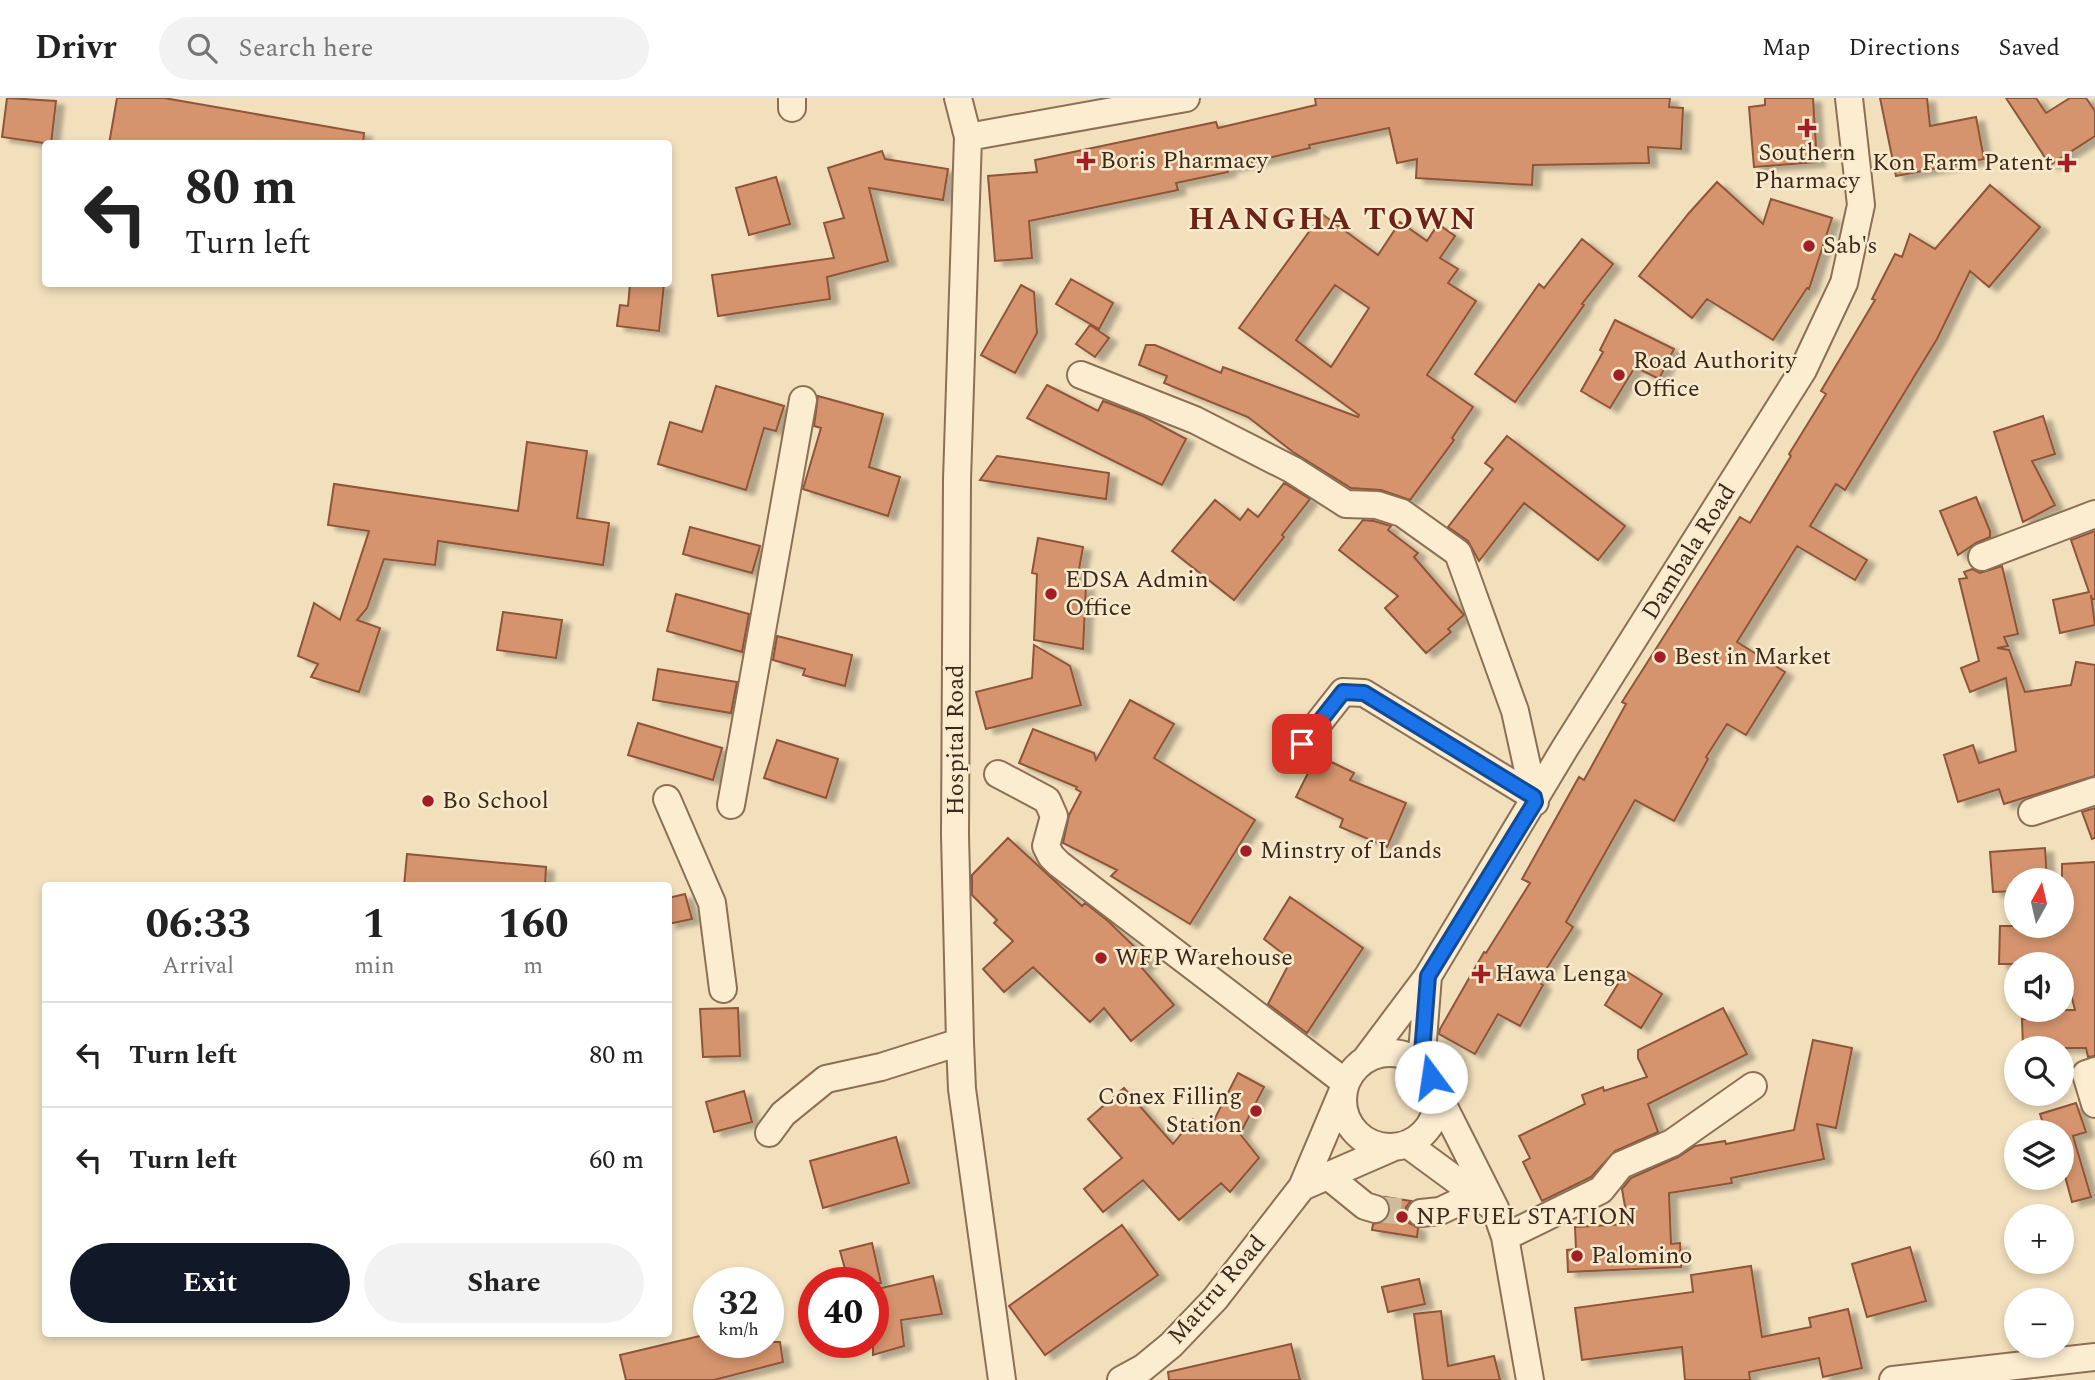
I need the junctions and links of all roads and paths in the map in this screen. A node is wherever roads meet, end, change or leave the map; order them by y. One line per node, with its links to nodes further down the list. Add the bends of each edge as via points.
1 (958, 98): 4 (street, Hospital Road)
2 (1186, 98): 4 (street)
3 (1849, 98): 13 (street, Dambala Road, via 1861,205 1844,283 1803,370)
4 (968, 137): 18 (street, Hospital Road, via 957,480 955,835)
5 (1081, 374): 13 (street, via 1195,420 1293,470 1346,504 1377,505 1402,513 1458,553 1515,712)
6 (803, 400): 14 (street)
7 (2095, 514): 8 (street)
8 (1982, 556)
9 (1302, 744): 13 (street, via 1343,692 1364,693)
10 (998, 774): 22 (street, via 1047,800 1054,816 1046,846 1059,864)
11 (2095, 791): 15 (street)
12 (667, 799): 17 (street, via 712,903)
13 (1534, 799): 16 (street, Dambala Road)
14 (730, 805)
15 (2032, 812)
16 (1428, 976): 19 (street, Dambala Road); 20 (street, Dambala Road)
17 (723, 989)
18 (960, 1042): 26 (street, via 826,1079 783,1114); 35 (street, Hospital Road, via 962,1089)
19 (1365, 1060): 20 (street, via 1394,1054); 22 (street)
20 (1421, 1066): 24 (street)
21 (2095, 1071): 25 (street, via 2086,1074)
22 (1346, 1083): 27 (street, via 1345,1114 1352,1128 1378,1146); 29 (street, Mattru Road)
23 (1753, 1086): 33 (street, via 1672,1143 1621,1166 1601,1190)
24 (1436, 1091): 27 (street, via 1431,1123 1421,1136); 30 (street)
25 (2095, 1104)
26 (769, 1133)
27 (1400, 1146): 28 (street, Mattru Road); 30 (street)
28 (1328, 1176): 29 (street, Mattru Road); 31 (street, via 1365,1206)
29 (1302, 1187): 36 (street, Mattru Road, via 1215,1300 1171,1345)
30 (1485, 1201): 32 (street); 33 (street)
31 (1376, 1209)
32 (1421, 1213)
33 (1504, 1237): 37 (street)
34 (2095, 1356): 38 (street)
35 (1002, 1380)
36 (1121, 1380)
37 (1530, 1380)
38 (1893, 1380)

